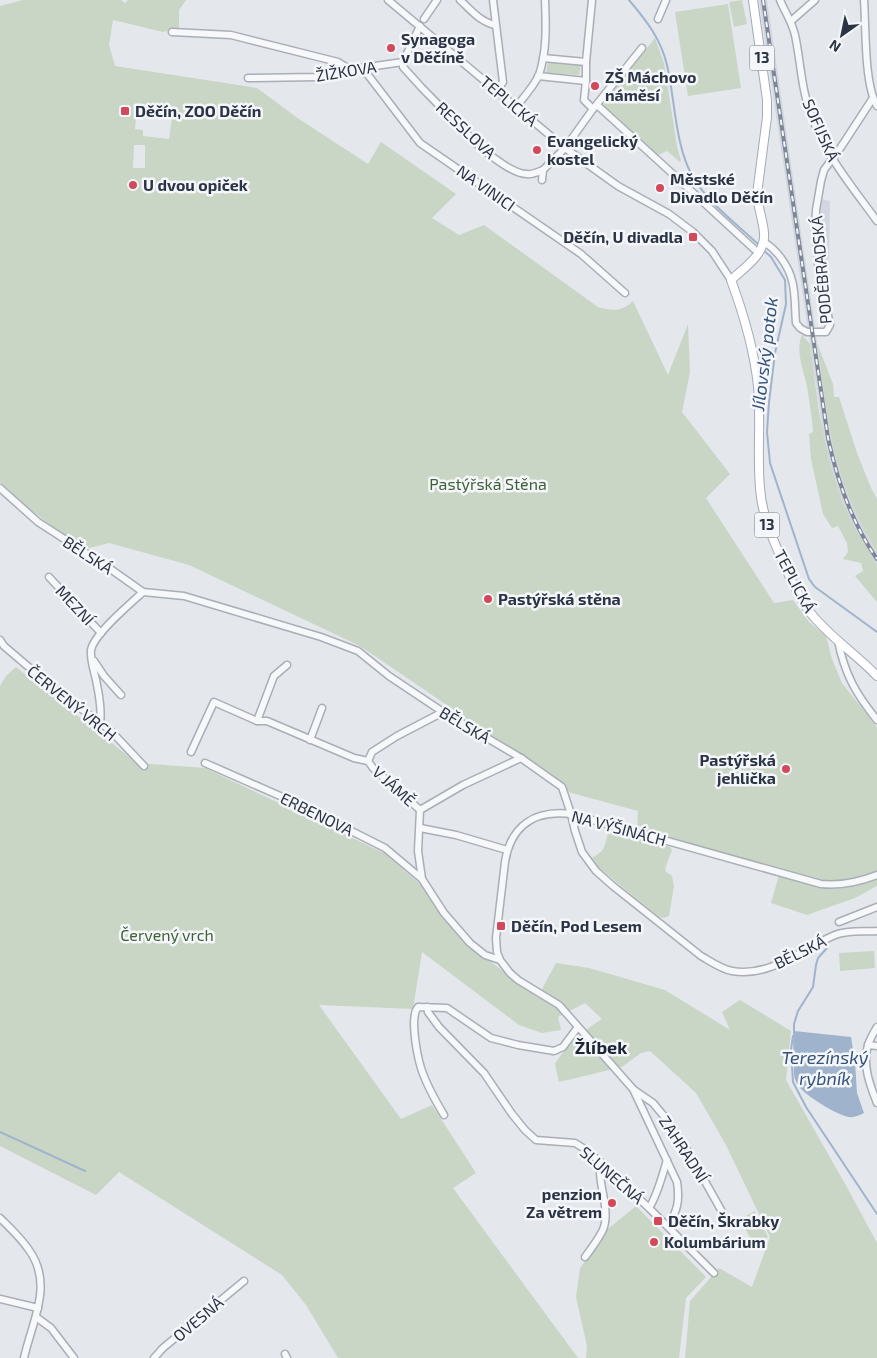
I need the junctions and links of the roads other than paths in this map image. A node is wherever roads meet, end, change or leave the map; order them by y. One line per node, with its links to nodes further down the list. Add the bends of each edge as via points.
1 (388, 0): 16 (street, TEPLICKÁ)
2 (437, 0): 12 (street)
3 (460, 0): 15 (street, via 481,20)
4 (492, 0): 15 (street)
5 (545, 0): 19 (street, via 547,30)
6 (592, 0): 21 (street)
7 (666, 0): 13 (street)
8 (753, 0): 37 (main road, 13, via 767,100 757,194)
9 (780, 0): 14 (street, SOFIJSKÁ)
10 (815, 0): 14 (street)
11 (864, 0): 28 (street)
12 (424, 19)
13 (658, 19)
14 (791, 20): 33 (street, SOFIJSKÁ, via 802,86)
15 (495, 25): 27 (street, via 503,82)
16 (420, 26): 20 (street); 27 (street, TEPLICKÁ)
17 (172, 32): 23 (street, via 231,35 338,62)
18 (642, 48): 31 (street)
19 (543, 58): 21 (street); 24 (street)
20 (404, 62): 22 (street, ŽIŽKOVA); 34 (street, RESSLOVA, via 403,67 482,149 515,171 528,175)
21 (586, 62): 26 (street)
22 (361, 68): 23 (street, ŽIŽKOVA); 40 (street, NA VINICI, via 420,143 581,254)
23 (351, 70): 25 (street, ŽIŽKOVA, via 316,77)
24 (538, 76): 26 (street); 30 (street)
25 (248, 78)
26 (586, 81): 31 (street, via 584,100)
27 (497, 91): 30 (street, TEPLICKÁ)
28 (873, 98): 29 (street); 33 (street, PODĚBRADSKÁ)
29 (877, 106)
30 (516, 107): 32 (street, TEPLICKÁ)
31 (595, 107): 32 (street); 38 (street)
32 (565, 148): 34 (street); 39 (street, TEPLICKÁ, via 618,186 669,214 693,232 712,251)
33 (832, 160): 36 (street, SOFIJSKÁ); 37 (street, PODĚBRADSKÁ, via 824,170 816,210 819,273 830,326 826,332 807,332 796,323 791,273 772,247)
34 (543, 170): 35 (street)
35 (542, 180)
36 (877, 221)
37 (764, 243): 38 (main road)
38 (756, 251): 39 (main road, via 753,260)
39 (731, 280): 46 (main road, TEPLICKÁ / 13, via 756,367 760,488 764,515 798,594 808,610)
40 (625, 293)
41 (0, 488): 43 (street, BĚLSKÁ, via 38,522)
42 (49, 577): 44 (street, MEZNÍ)
43 (143, 592): 44 (street); 52 (street, BĚLSKÁ, via 184,596 322,636 358,651)
44 (101, 633): 47 (street, via 92,647)
45 (0, 640): 55 (street, ČERVENÝ VRCH, via 52,687)
46 (838, 641): 49 (main road, TEPLICKÁ / 13); 53 (street, via 850,682)
47 (92, 658): 50 (street); 55 (street)
48 (287, 665): 54 (street, via 274,676)
49 (877, 676)
50 (121, 694)
51 (322, 708): 56 (street)
52 (443, 712): 58 (street, BĚLSKÁ); 59 (street, via 372,752)
53 (877, 720)
54 (257, 721): 56 (street, V JÁMĚ, via 267,721); 57 (street, V JÁMĚ, via 214,702)
55 (100, 723): 61 (street, ČERVENÝ VRCH)
56 (310, 740): 59 (street, V JÁMĚ)
57 (191, 752)
58 (521, 758): 62 (street, via 463,785); 63 (street, BĚLSKÁ, via 562,787)
59 (368, 761): 62 (street, V JÁMĚ)
60 (204, 763): 67 (street, ERBENOVA, via 296,803 385,848)
61 (144, 766)
62 (420, 810): 64 (street, V JÁMĚ)
63 (571, 814): 65 (street, NA VÝŠINÁCH, via 551,813 530,821 515,834); 66 (street, NA VÝŠINÁCH, via 822,884 853,883); 70 (street, BĚLSKÁ, via 582,852 596,871 701,956 730,971 766,969 837,934)
64 (420, 828): 65 (street, V JÁMĚ); 67 (street, via 418,851)
65 (507, 850): 71 (street, NA VÝŠINÁCH, via 496,938)
66 (877, 875)
67 (422, 879): 71 (street, via 444,913 470,943 485,955)
68 (877, 907): 69 (street)
69 (838, 922)
70 (877, 931)
71 (500, 960): 74 (street, via 518,980 559,1005)
72 (427, 1007): 74 (street, via 447,1008 491,1038 518,1045 554,1050 563,1047); 79 (street, via 418,1007 414,1012 416,1042 421,1069); 81 (street, SLUNEČNÁ, via 439,1027 484,1072 512,1114 536,1140 575,1143)
73 (877, 1027): 75 (street)
74 (580, 1029): 77 (street)
75 (868, 1045): 76 (street); 78 (street, via 867,1076)
76 (877, 1046)
77 (633, 1089): 80 (street); 83 (street, ZAHRADNÍ, via 653,1103 668,1121)
78 (877, 1103)
79 (444, 1114)
80 (667, 1160): 82 (street); 85 (street, via 679,1195)
81 (600, 1161): 82 (street, SLUNEČNÁ); 86 (street, via 604,1228)
82 (649, 1208): 85 (street, SLUNEČNÁ)
83 (725, 1217)
84 (0, 1218): 90 (street, via 28,1248 38,1266 41,1286)
85 (669, 1227): 87 (street, SLUNEČNÁ)
86 (585, 1257)
87 (714, 1273)
88 (244, 1281): 94 (street, OVESNÁ)
89 (0, 1299): 90 (street)
90 (38, 1308): 91 (street)
91 (36, 1317): 92 (street); 93 (street, via 51,1328)
92 (24, 1358)
93 (74, 1358)
94 (154, 1358)

